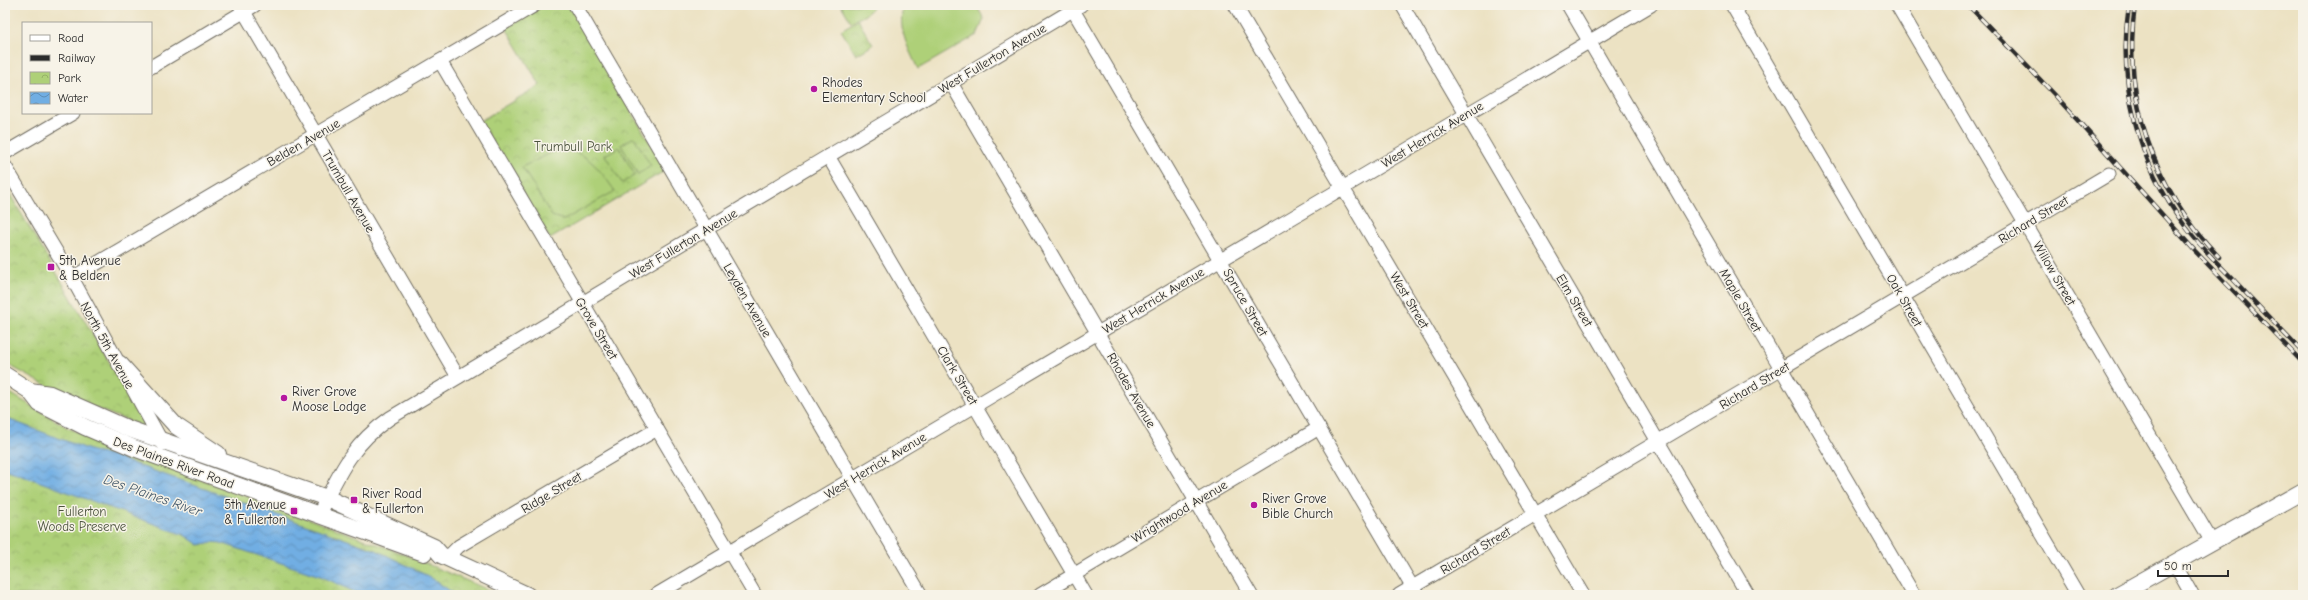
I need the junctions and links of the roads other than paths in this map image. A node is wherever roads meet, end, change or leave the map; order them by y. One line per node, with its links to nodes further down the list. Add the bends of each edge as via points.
1 (535, 5): 12 (street, Belden Avenue)
2 (575, 5): 24 (street, Leyden Avenue)
3 (1236, 5): 22 (street, West Street)
4 (1402, 5): 16 (street, Elm Street)
5 (1568, 5): 11 (street, Maple Street)
6 (1650, 5): 11 (street, West Herrick Avenue)
7 (1732, 5): 27 (street, Oak Street)
8 (1897, 5): 23 (street, Willow Street)
9 (246, 7): 13 (street); 17 (street, Trumbull Avenue)
10 (1077, 8): 14 (street, West Fullerton Avenue); 25 (street, Spruce Street)
11 (1590, 41): 16 (street, West Herrick Avenue); 31 (street, Maple Street)
12 (440, 61): 17 (street, Belden Avenue); 28 (street, Grove Street)
13 (152, 66)
14 (951, 82): 19 (street, West Fullerton Avenue); 29 (street, Rhodes Avenue)
15 (71, 114): 18 (street)
16 (1465, 115): 22 (street, West Herrick Avenue); 39 (street, Elm Street)
17 (316, 134): 26 (street, Belden Avenue); 33 (street, Trumbull Avenue)
18 (5, 153)
19 (828, 156): 24 (street, West Fullerton Avenue); 35 (street, Clark Street)
20 (5, 166): 26 (street, North 5th Avenue)
21 (2109, 174): 23 (street, Richard Street)
22 (1343, 187): 25 (street, West Herrick Avenue); 47 (street, West Street)
23 (2026, 223): 27 (street, Richard Street); 48 (street, Willow Street)
24 (706, 229): 28 (street, West Fullerton Avenue); 42 (street, Leyden Avenue)
25 (1221, 260): 29 (street, West Herrick Avenue); 36 (street, Spruce Street)
26 (72, 278): 30 (street, North 5th Avenue)
27 (1903, 296): 31 (street, Richard Street); 65 (street, Oak Street)
28 (582, 303): 33 (street, West Fullerton Avenue); 37 (street, Grove Street)
29 (1098, 333): 35 (street, West Herrick Avenue); 45 (street, Rhodes Avenue)
30 (120, 364): 38 (street, North 5th Avenue); 41 (main road, via 176,426)
31 (1781, 368): 39 (street, Richard Street); 64 (street, Maple Street)
32 (5, 375): 34 (main road, Des Plaines River Road)
33 (458, 377): 44 (street, West Fullerton Avenue, via 369,433 348,458)
34 (30, 391): 38 (main road, Des Plaines River Road, via 50,394 101,418); 40 (main road, Des Plaines River Road, via 40,404 86,428)
35 (976, 405): 42 (street, West Herrick Avenue); 52 (street, Clark Street)
36 (1319, 428): 45 (street, Wrightwood Avenue); 53 (street, Spruce Street)
37 (657, 429): 49 (street, Grove Street); 50 (street, Ridge Street)
38 (161, 440): 40 (street, North 5th Avenue); 41 (main road, Des Plaines River Road)
39 (1658, 441): 47 (street, Richard Street); 63 (street, Elm Street)
40 (174, 463): 46 (main road, Des Plaines River Road)
41 (242, 468): 44 (main road, Des Plaines River Road)
42 (852, 479): 49 (street, West Herrick Avenue); 57 (street, Leyden Avenue)
43 (2303, 491): 48 (main road)
44 (327, 498): 46 (street, West Fullerton Avenue); 50 (main road, Des Plaines River Road, via 434,548)
45 (1197, 501): 52 (street, Wrightwood Avenue); 60 (street, Rhodes Avenue)
46 (319, 514): 50 (main road, Des Plaines River Road, via 430,555)
47 (1536, 514): 53 (street, Richard Street); 62 (street, West Street)
48 (2212, 542): 51 (main road)
49 (730, 552): 55 (street, West Herrick Avenue); 56 (street, Grove Street)
50 (444, 557): 54 (main road, Des Plaines River Road)
51 (2174, 563): 66 (main road); 67 (street)
52 (1074, 575): 58 (street, Wrightwood Avenue); 59 (street, Clark Street)
53 (1415, 591): 61 (street, Richard Street)
54 (527, 595)
55 (656, 595)
56 (755, 595)
57 (921, 595)
58 (1040, 595)
59 (1086, 595)
60 (1251, 595)
61 (1399, 595)
62 (1583, 595)
63 (1748, 595)
64 (1914, 595)
65 (2078, 595)
66 (2117, 595)
67 (2192, 595)

